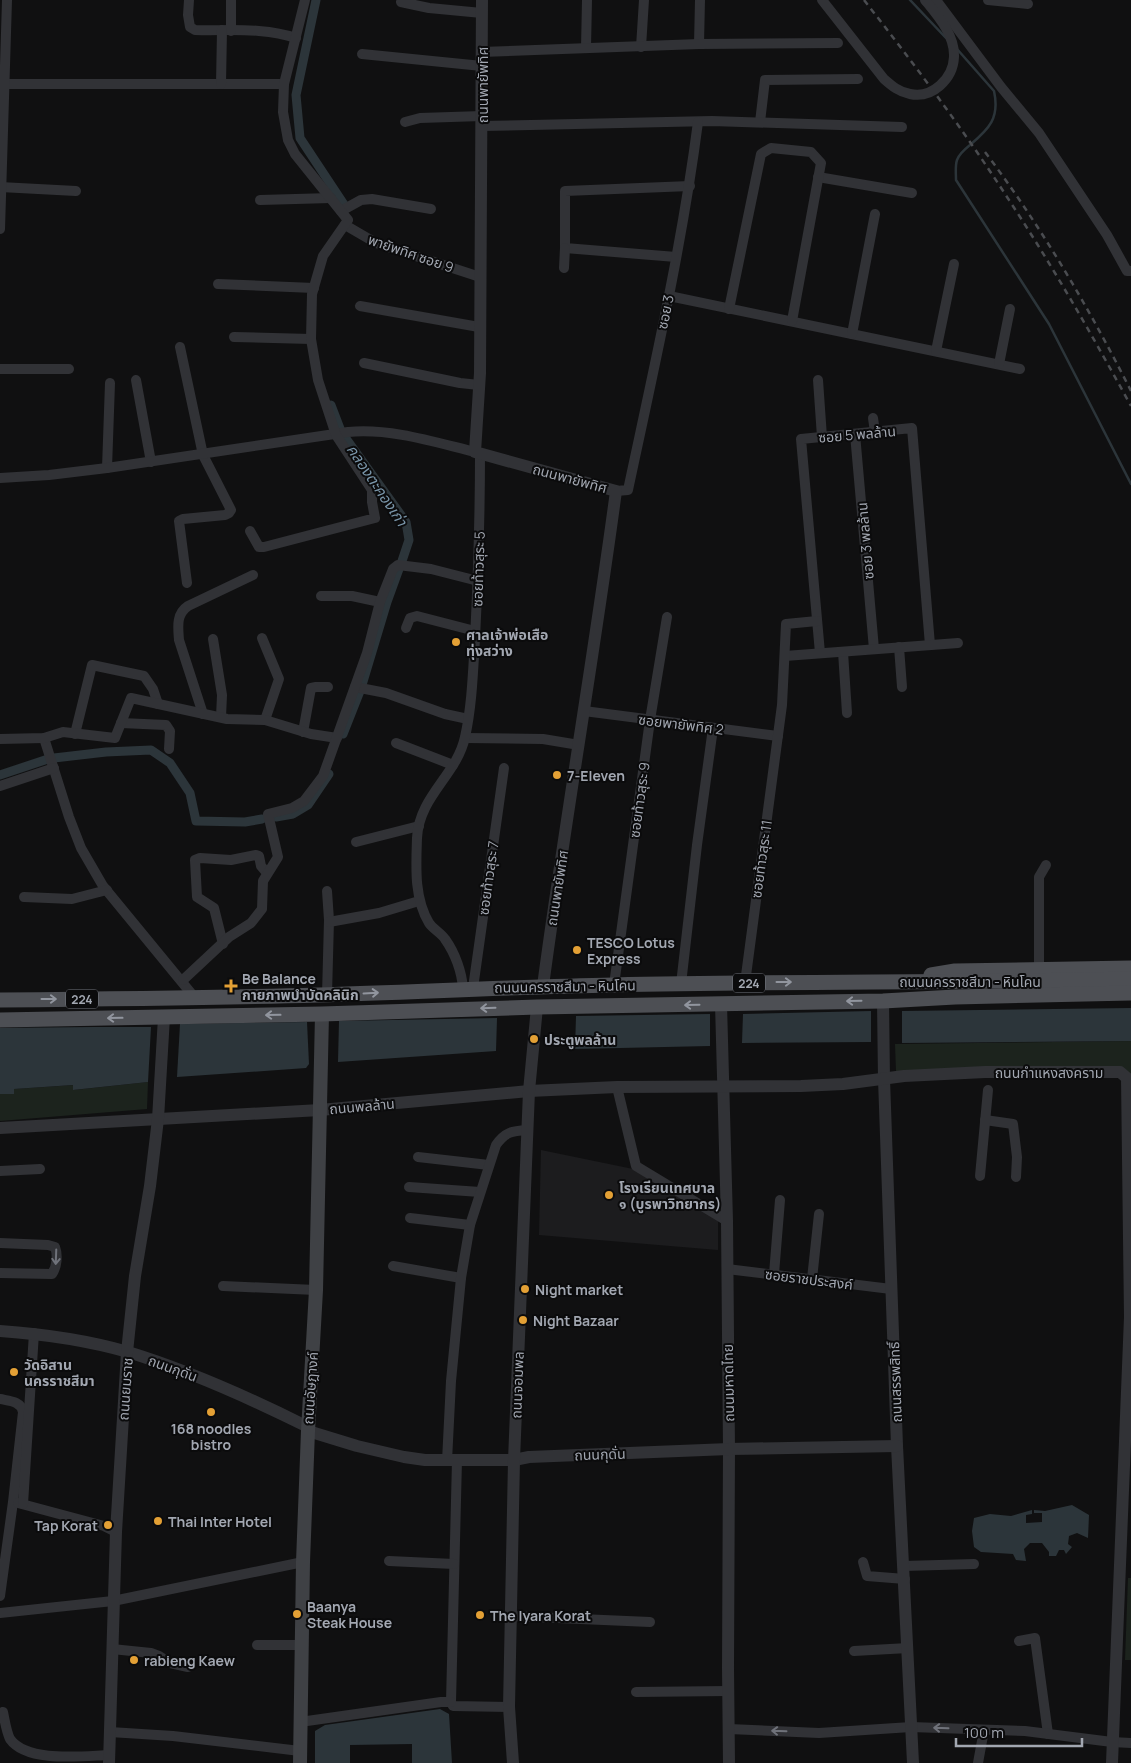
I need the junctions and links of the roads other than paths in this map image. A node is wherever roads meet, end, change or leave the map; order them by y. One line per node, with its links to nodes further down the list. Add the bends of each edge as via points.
1 (8, 0): 25 (street)
2 (189, 0): 15 (street, via 190,27)
3 (231, 0): 15 (street)
4 (305, 0): 16 (street, พายัพทิศ ซอย 9)
5 (587, 0): 20 (street)
6 (644, 0): 19 (street)
7 (700, 0): 18 (street)
8 (822, 0): 9 (street, bridge, via 884,79 896,89 911,94 930,92 941,85 947,78 954,56 948,30)
9 (925, 0)
10 (936, 0): 49 (street, via 1039,133 1127,271)
11 (988, 0): 13 (street)
12 (401, 2): 14 (street, via 430,8)
13 (1028, 4)
14 (482, 6): 21 (street, ถนนพายัพทิศ)
15 (227, 31): 16 (street, via 273,32); 26 (street)
16 (296, 38): 27 (street, พายัพทิศ ซอย 9)
17 (838, 43): 18 (street)
18 (699, 44): 19 (street)
19 (641, 47): 20 (street)
20 (586, 48): 21 (street)
21 (481, 52): 23 (street, ถนนพายัพทิศ)
22 (362, 54): 23 (street)
23 (482, 66): 28 (street, ถนนพายัพทิศ)
24 (858, 79): 31 (street, via 765,80)
25 (3, 81): 26 (street); 35 (street)
26 (221, 84): 27 (street)
27 (284, 84): 38 (street, พายัพทิศ ซอย 9, via 283,112 288,140 295,154)
28 (482, 121): 29 (street, via 420,118); 30 (street); 50 (street, ถนนพายัพทิศ)
29 (405, 122)
30 (698, 122): 31 (street); 34 (street, ซอย 3)
31 (760, 122): 32 (street)
32 (902, 127)
33 (818, 177): 37 (street); 55 (street, via 821,163 811,152 771,148 761,154); 57 (street)
34 (690, 186): 45 (street, via 565,191); 46 (street, ซอย 3)
35 (1, 187): 36 (street); 44 (street)
36 (76, 191)
37 (912, 193)
38 (330, 198): 39 (street); 41 (street, พายัพทิศ ซอย 9)
39 (260, 200)
40 (430, 209): 41 (street, via 372,199 361,200)
41 (341, 211): 43 (street, พายัพทิศ ซอย 9)
42 (875, 214): 59 (street)
43 (346, 223): 50 (street, พายัพทิศ ซอย 9, via 376,243); 52 (street, via 323,256)
44 (0, 229)
45 (565, 248): 46 (street); 48 (street)
46 (676, 257): 53 (street, ซอย 3)
47 (954, 264): 63 (street)
48 (564, 268)
49 (1131, 271)
50 (480, 277): 58 (street, ถนนพายัพทิศ)
51 (218, 284): 52 (street)
52 (314, 288): 61 (street)
53 (669, 296): 55 (street); 83 (street, ซอย 3, via 628,490)
54 (360, 306): 58 (street)
55 (729, 309): 57 (street)
56 (1010, 309): 65 (street)
57 (792, 321): 59 (street)
58 (479, 327): 72 (street, ถนนพายัพทิศ)
59 (852, 334): 63 (street)
60 (234, 336): 61 (street)
61 (311, 339): 76 (street, via 318,380)
62 (180, 347): 79 (street)
63 (936, 351): 65 (street)
64 (364, 363): 72 (street)
65 (999, 364): 68 (street)
66 (0, 369): 67 (street)
67 (69, 369)
68 (1020, 369)
69 (136, 380): 80 (street)
70 (818, 380): 77 (street)
71 (110, 383): 81 (street)
72 (479, 385): 78 (street, ถนนพายัพทิศ)
73 (873, 418): 74 (street)
74 (874, 432): 75 (street, ซอย 5 พลล้าน); 97 (street, ซอย 5 พลล้าน, via 912,428)
75 (855, 434): 77 (street, ซอย 5 พลล้าน); 99 (street, ซอย 3 พลล้าน)
76 (336, 435): 78 (street, via 370,430); 79 (street); 84 (street, via 372,490 375,518 264,547 259,547)
77 (822, 437): 91 (street, ซอย 5 พลล้าน, via 801,439)
78 (478, 453): 83 (street, ถนนพายัพทิศ); 86 (street, ซอยท้าวสุระ 5)
79 (203, 455): 80 (street); 87 (street, via 231,511 225,515 179,521)
80 (151, 462): 81 (street)
81 (107, 468): 82 (street)
82 (0, 478)
83 (616, 491): 107 (street, ถนนพายัพทิศ)
84 (250, 531)
85 (253, 574): 109 (street, via 180,613 180,640)
86 (478, 581): 89 (street, via 432,569 398,565 393,569); 93 (street, ซอยท้าวสุระ 5)
87 (187, 583)
88 (321, 596): 89 (street, via 352,596)
89 (380, 602): 104 (street)
90 (667, 616): 113 (street, ซอยท้าวสุระ 9)
91 (817, 621): 101 (street, ซอย 5 พลล้าน); 102 (street, ซอยท้าวสุระ 11, via 786,624)
92 (406, 628): 93 (street, via 410,618 418,616)
93 (475, 631): 111 (street, ซอยท้าวสุระ 5)
94 (262, 638): 112 (street, via 278,679)
95 (213, 639): 110 (street, via 222,695)
96 (958, 643): 97 (street)
97 (930, 645): 98 (street)
98 (899, 647): 99 (street); 105 (street)
99 (874, 649): 100 (street)
100 (843, 652): 101 (street); 108 (street)
101 (820, 653): 102 (street)
102 (785, 656): 118 (street, ซอยท้าวสุระ 11)
103 (328, 687): 116 (street, via 310,689)
104 (355, 687): 111 (street, via 386,693); 120 (street)
105 (902, 687)
106 (158, 704): 109 (street); 114 (street, via 131,698); 117 (street, via 144,676 92,665)
107 (584, 711): 113 (street, ซอยพายัพทิศ 2); 124 (street, ถนนพายัพทิศ)
108 (847, 712)
109 (203, 714): 110 (street)
110 (221, 717): 112 (street)
111 (468, 719): 121 (street, ซอยท้าวสุระ 5)
112 (265, 720): 116 (street)
113 (650, 720): 115 (street, ซอยพายัพทิศ 2); 147 (street, ซอยท้าวสุระ 9)
114 (121, 724): 117 (street, via 116,738); 125 (street, via 166,725 170,731)
115 (713, 728): 118 (street, ซอยพายัพทิศ 2); 146 (street)
116 (303, 732): 120 (street)
117 (74, 734): 119 (street, via 63,732)
118 (778, 736): 145 (street, ซอยท้าวสุระ 11)
119 (44, 738): 122 (street); 127 (street)
120 (337, 738): 133 (street, via 323,776 304,801 292,808 268,814 278,857)
121 (465, 738): 124 (street, via 543,739); 126 (street, ซอยท้าวสุระ 5)
122 (0, 739)
123 (396, 743): 126 (street)
124 (579, 745): 148 (street, ถนนพายัพทิศ)
125 (169, 749)
126 (452, 766): 130 (street, ซอยท้าวสุระ 5, via 422,812)
127 (54, 768): 129 (street); 134 (street, via 81,848)
128 (504, 768): 149 (street, ซอยท้าวสุระ 7)
129 (0, 786)
130 (419, 826): 131 (street); 137 (street, ซอยท้าวสุระ 5)
131 (356, 842)
132 (1046, 865): 141 (street, via 1039,877)
133 (266, 873): 139 (street, via 262,881 262,909 252,923); 139 (street, via 256,855 230,860 195,860 197,897 214,908)
134 (107, 890): 136 (street, via 72,899); 143 (street)
135 (327, 891): 138 (street)
136 (24, 897)
137 (419, 901): 138 (street, via 379,913); 149 (street, ซอยท้าวสุระ 5, via 430,925 445,940)
138 (329, 922): 152 (street)
139 (223, 944): 143 (street)
140 (1131, 968): 141 (main road)
141 (1039, 970): 144 (main road, via 955,971)
142 (1131, 979): 150 (main road, ถนนนครราชสีมา - หินโคน / 224)
143 (183, 980): 154 (street)
144 (895, 982): 145 (main road, ถนนนครราชสีมา - หินโคน / 224, one-way to 144); 150 (main road, ถนนนครราชสีมา - หินโคน / 224)
145 (745, 983): 146 (main road, ถนนนครราชสีมา - หินโคน / 224)
146 (681, 984): 147 (main road, ถนนนครราชสีมา - หินโคน / 224)
147 (614, 985): 148 (main road, ถนนนครราชสีมา - หินโคน / 224)
148 (542, 986): 149 (main road, ถนนนครราชสีมา - หินโคน / 224); 159 (main road)
149 (468, 988): 152 (main road, ถนนนครราชสีมา - หินโคน / 224, one-way to 149)
150 (955, 990): 151 (main road); 156 (main road)
151 (1131, 993)
152 (325, 995): 154 (main road, ถนนนครราชสีมา - หินโคน / 224); 160 (main road)
153 (165, 998): 154 (main road, ถนนนครราชสีมา - หินโคน / 224); 155 (main road, ถนนนครราชสีมา - หินโคน / 224, one-way to 153); 161 (main road)
154 (195, 998)
155 (0, 1000)
156 (890, 1001): 157 (main road, via 956,1006); 158 (main road, one-way to 158); 163 (street, ถนนสรรพสิทธิ์)
157 (1131, 1003)
158 (721, 1004): 159 (main road, one-way to 159); 164 (street, ถนนมหาดไทย)
159 (537, 1007): 160 (main road, one-way to 160); 167 (street, ถนนจอมพล)
160 (322, 1014): 161 (main road, one-way to 161); 168 (main road, ถนนอัษฎางค์)
161 (164, 1017): 162 (main road, one-way to 162); 169 (street, ถนนยมราช)
162 (0, 1020)
163 (884, 1079): 164 (street, via 801,1086); 194 (street, ถนนสรรพสิทธิ์); 236 (street, ถนนกำแหงสงคราม, via 985,1072 1120,1072 1127,1078 1130,1317)
164 (723, 1086): 165 (street, ถนนพลล้าน); 184 (street, ถนนมหาดไทย)
165 (617, 1087): 167 (street, ถนนพลล้าน); 184 (street, via 636,1166)
166 (988, 1090): 170 (street)
167 (529, 1091): 168 (street, ถนนพลล้าน); 172 (street, ถนนจอมพล)
168 (320, 1110): 169 (street, ถนนพลล้าน); 195 (main road, ถนนอัษฎางค์)
169 (158, 1119): 171 (street, ถนนพลล้าน); 198 (street, ถนนยมราช)
170 (985, 1120): 177 (street); 178 (street, via 1013,1124)
171 (0, 1128)
172 (528, 1130): 174 (street, via 513,1131 501,1137); 203 (street, ถนนจอมพล)
173 (418, 1157): 174 (street)
174 (489, 1165): 180 (street)
175 (40, 1169): 176 (street)
176 (0, 1171)
177 (980, 1176)
178 (1016, 1177)
179 (409, 1187): 180 (street)
180 (480, 1192): 185 (street)
181 (780, 1200): 190 (street)
182 (819, 1214): 192 (street)
183 (410, 1218): 185 (street)
184 (727, 1221): 188 (street, ถนนมหาดไทย)
185 (470, 1225): 191 (street)
186 (0, 1243): 189 (street, one-way to 189, via 48,1245 55,1247 56,1252 56,1266 52,1274)
187 (392, 1266): 191 (street)
188 (727, 1269): 190 (street, ซอยราชประสงค์); 202 (street, ถนนมหาดไทย)
189 (0, 1273)
190 (774, 1274): 192 (street, ซอยราชประสงค์)
191 (461, 1278): 204 (street, via 451,1381)
192 (812, 1279): 194 (street, ซอยราชประสงค์)
193 (223, 1286): 195 (street)
194 (892, 1289): 201 (street, ถนนสรรพสิทธิ์)
195 (316, 1290): 200 (main road, ถนนอัษฎางค์)
196 (0, 1331): 197 (street, ถนนกุดั่น)
197 (34, 1334): 198 (street, ถนนกุดั่น, via 68,1338); 205 (street)
198 (127, 1352): 200 (street, ถนนกุดั่น, via 248,1397); 206 (street, ถนนยมราช)
199 (0, 1399): 205 (street, via 18,1403 22,1408)
200 (308, 1429): 204 (street, ถนนกุดั่น, via 357,1446 404,1457); 208 (main road, ถนนอัษฎางค์)
201 (898, 1446): 202 (street, ถนนกุดั่น); 212 (street, ถนนสรรพสิทธิ์)
202 (729, 1450): 203 (street, ถนนกุดั่น); 225 (street, ถนนมหาดไทย)
203 (514, 1460): 204 (street, ถนนกุดั่น); 216 (street, ถนนจอมพล)
204 (452, 1461): 210 (street)
205 (18, 1503): 206 (street); 213 (street)
206 (116, 1532): 214 (street, ถนนยมราช)
207 (389, 1561): 210 (street)
208 (303, 1562): 214 (street); 220 (main road, ถนนอัษฎางค์)
209 (863, 1562): 212 (street, via 867,1576)
210 (454, 1564): 227 (street)
211 (974, 1564): 212 (street)
212 (904, 1572): 221 (street, ถนนสรรพสิทธิ์)
213 (0, 1596)
214 (113, 1601): 215 (street); 222 (street, ถนนยมราช)
215 (0, 1613)
216 (511, 1616): 217 (street); 228 (street, ถนนจอมพล)
217 (650, 1622)
218 (1019, 1642): 235 (street, via 1035,1638)
219 (257, 1645): 220 (street)
220 (303, 1645): 230 (main road, ถนนอัษฎางค์)
221 (908, 1648): 223 (street); 231 (street, ถนนสรรพสิทธิ์)
222 (112, 1649): 224 (street, via 151,1653 170,1663); 234 (street, ถนนยมราช)
223 (854, 1651)
224 (188, 1667)
225 (728, 1691): 226 (street); 232 (street, ถนนมหาดไทย)
226 (636, 1692)
227 (450, 1702): 228 (street, via 454,1706); 230 (street)
228 (509, 1707): 240 (street, ถนนจอมพล)
229 (4, 1712): 239 (street, via 11,1740 33,1756)
230 (300, 1722): 238 (main road, ถนนอัษฎางค์)
231 (911, 1727): 232 (street, one-way to 232, via 819,1733); 233 (street, one-way to 231); 242 (street, ถนนสรรพสิทธิ์)
232 (729, 1729): 241 (street, ถนนมหาดไทย)
233 (984, 1730): 235 (street); 243 (street)
234 (110, 1732): 238 (street, via 173,1736); 239 (street, ถนนยมราช)
235 (1048, 1734): 236 (street)
236 (1112, 1742): 237 (street); 244 (street, ถนนกำแหงสงคราม)
237 (1131, 1743)
238 (300, 1757)
239 (109, 1759)
240 (513, 1763)
241 (729, 1763)
242 (913, 1763)
243 (978, 1763)
244 (1112, 1763)

